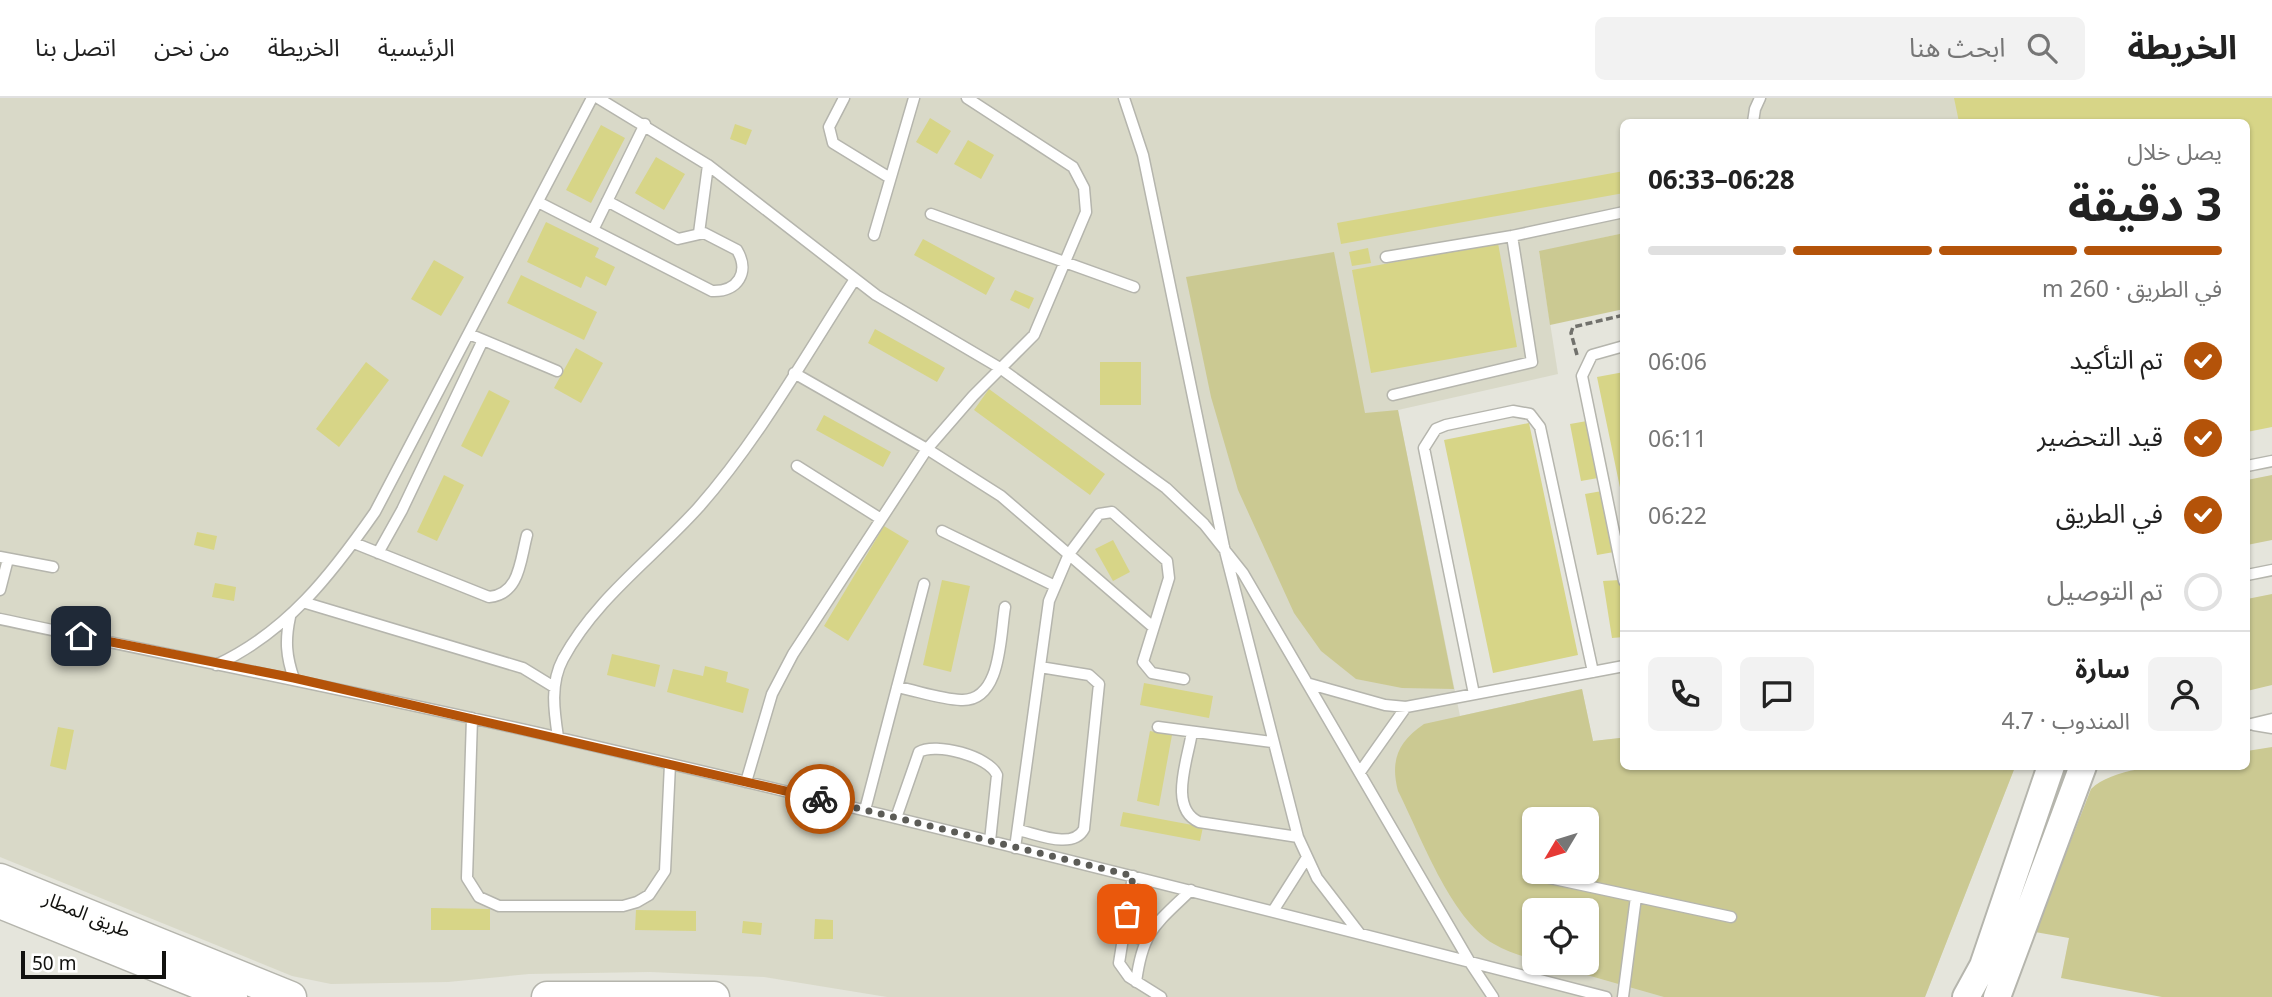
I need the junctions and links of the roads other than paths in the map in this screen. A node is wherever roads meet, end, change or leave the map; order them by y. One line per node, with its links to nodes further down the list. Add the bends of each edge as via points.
1 (592, 98): 13 (lane)
2 (598, 98): 9 (lane)
3 (844, 98): 11 (lane, via 829,127 833,143)
4 (914, 98): 11 (lane)
5 (967, 98): 21 (lane, via 1073,167 1080,177 1086,212)
6 (1124, 98): 39 (lane, via 1143,155)
7 (1760, 98): 8 (lane)
8 (1753, 119)
9 (645, 124): 10 (lane); 12 (lane)
10 (708, 165): 17 (lane); 22 (lane)
11 (890, 178): 18 (lane)
12 (607, 201): 16 (lane); 17 (lane, via 678,239)
13 (538, 202): 16 (lane); 24 (lane)
14 (1620, 213): 19 (lane)
15 (931, 214): 21 (lane)
16 (593, 230): 17 (lane, via 712,291 733,288 743,270 737,250)
17 (699, 233)
18 (874, 235)
19 (1512, 236): 20 (lane); 30 (lane, via 1532,362)
20 (1386, 257)
21 (1066, 262): 23 (lane); 27 (lane, via 1034,335)
22 (855, 279): 27 (lane); 29 (lane)
23 (1134, 287)
24 (469, 334): 25 (lane); 38 (lane, via 399,471)
25 (483, 340): 28 (lane); 40 (lane)
26 (1620, 347): 43 (lane, via 1592,355 1582,376)
27 (1000, 368): 31 (lane); 39 (lane, via 1166,488)
28 (557, 371)
29 (794, 373): 31 (lane); 62 (lane, via 697,508 593,615 562,662)
30 (1393, 395)
31 (927, 449): 35 (lane); 41 (lane, via 1001,496)
32 (2272, 461): 33 (lane)
33 (2250, 465)
34 (797, 466): 35 (lane)
35 (881, 519): 79 (lane, via 781,674)
36 (942, 531): 48 (lane)
37 (527, 535): 40 (lane, via 514,585 498,596 480,595)
38 (354, 543): 40 (lane); 50 (lane)
39 (1224, 547): 61 (lane); 74 (lane)
40 (378, 553)
41 (1069, 554): 48 (lane); 54 (lane); 54 (lane, via 1094,519 1112,512 1163,554 1169,578)
42 (4, 558): 44 (lane); 49 (lane)
43 (1620, 561)
44 (53, 567)
45 (2272, 570): 46 (lane)
46 (2250, 574)
47 (924, 584): 63 (lane)
48 (1054, 585): 56 (lane)
49 (0, 590)
50 (306, 603): 52 (lane); 62 (lane, via 523,668)
51 (1005, 607): 63 (lane, via 993,677 985,691 960,700)
52 (290, 617): 55 (lane, via 248,649); 59 (lane, via 285,637)
53 (0, 619): 55 (lane)
54 (1153, 627): 60 (lane, via 1143,658 1145,667 1152,673)
55 (216, 665): 59 (lane)
56 (1040, 667): 82 (lane); 82 (lane, via 1089,675 1099,684 1084,830 1071,841)
57 (1620, 667): 58 (lane)
58 (1593, 672): 64 (lane); 64 (lane, via 1540,428 1530,414 1513,411 1436,429 1424,448)
59 (294, 678): 66 (lane)
60 (1184, 679)
61 (1310, 684): 65 (lane); 78 (lane)
62 (554, 687): 73 (lane)
63 (897, 687): 80 (lane)
64 (1474, 694): 65 (lane)
65 (1406, 707): 78 (lane)
66 (472, 718): 73 (lane); 75 (lane, via 467,878 479,897 499,906 623,906 649,895 665,871)
67 (2272, 719): 68 (lane)
68 (2250, 724)
69 (2250, 725): 71 (lane)
70 (1157, 727): 72 (lane)
71 (2272, 729)
72 (1192, 732): 74 (lane); 83 (lane, via 1181,800 1187,815 1199,822)
73 (558, 737): 75 (lane)
74 (1272, 742): 83 (lane)
75 (670, 764): 79 (lane)
76 (2050, 770): 108 (street, via 1983,966)
77 (2086, 770): 109 (street)
78 (1360, 772): 98 (lane)
79 (746, 782): 80 (lane)
80 (865, 810): 81 (lane)
81 (896, 818): 84 (lane); 84 (lane, via 919,752 931,747 984,759 997,775)
82 (1018, 830): 85 (lane)
83 (1298, 837): 86 (lane)
84 (990, 841): 85 (lane)
85 (1015, 848): 87 (lane)
86 (1306, 859): 93 (lane); 96 (lane)
87 (1133, 876): 90 (lane); 95 (lane)
88 (0, 879): 101 (main road, طريق المطار)
89 (1577, 884): 91 (lane)
90 (1191, 890): 93 (lane); 97 (lane)
91 (1636, 897): 94 (lane); 107 (lane)
92 (0, 903): 100 (main road, طريق المطار)
93 (1273, 911): 96 (lane)
94 (1731, 917)
95 (1123, 933): 97 (lane); 99 (lane, via 1119,962)
96 (1360, 934): 98 (lane)
97 (1144, 940): 99 (lane)
98 (1471, 964): 105 (lane); 106 (lane)
99 (1136, 982): 104 (lane)
100 (232, 997)
101 (292, 997)
102 (547, 997): 103 (main road)
103 (714, 997)
104 (1161, 997)
105 (1493, 997)
106 (1606, 997)
107 (1623, 997)
108 (1966, 997)
109 (1997, 997)

